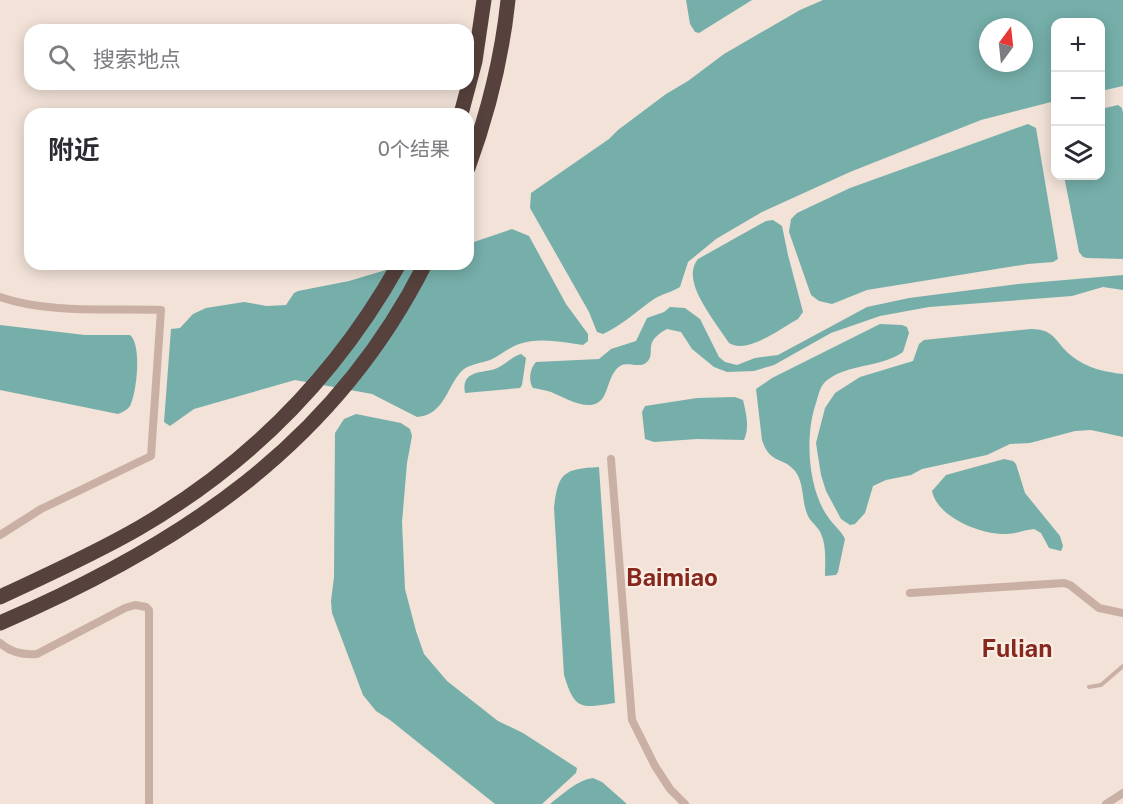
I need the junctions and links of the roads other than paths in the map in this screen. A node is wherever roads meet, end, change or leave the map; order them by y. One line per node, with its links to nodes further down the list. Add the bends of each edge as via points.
1 (484, 0): 3 (highway)
2 (508, 0): 6 (highway, via 493,87)
3 (474, 65)
4 (467, 90): 5 (highway)
5 (463, 108)
6 (474, 149)
7 (396, 270): 13 (highway, via 350,341 311,390 229,468 99,550)
8 (422, 270): 15 (highway, via 369,356 299,436 243,486 153,547)
9 (0, 297): 11 (street, via 58,308 161,310 151,456 41,509)
10 (611, 459): 21 (street, via 632,720 655,766)
11 (0, 535)
12 (910, 593): 14 (street, via 1064,583 1099,608)
13 (0, 597)
14 (1123, 613)
15 (0, 623)
16 (0, 643): 20 (street, via 22,654 37,654 125,608 135,605 149,610)
17 (1123, 666): 18 (lane, via 1101,685)
18 (1089, 687)
19 (1123, 793): 22 (street)
20 (149, 804)
21 (685, 804)
22 (1106, 804)

